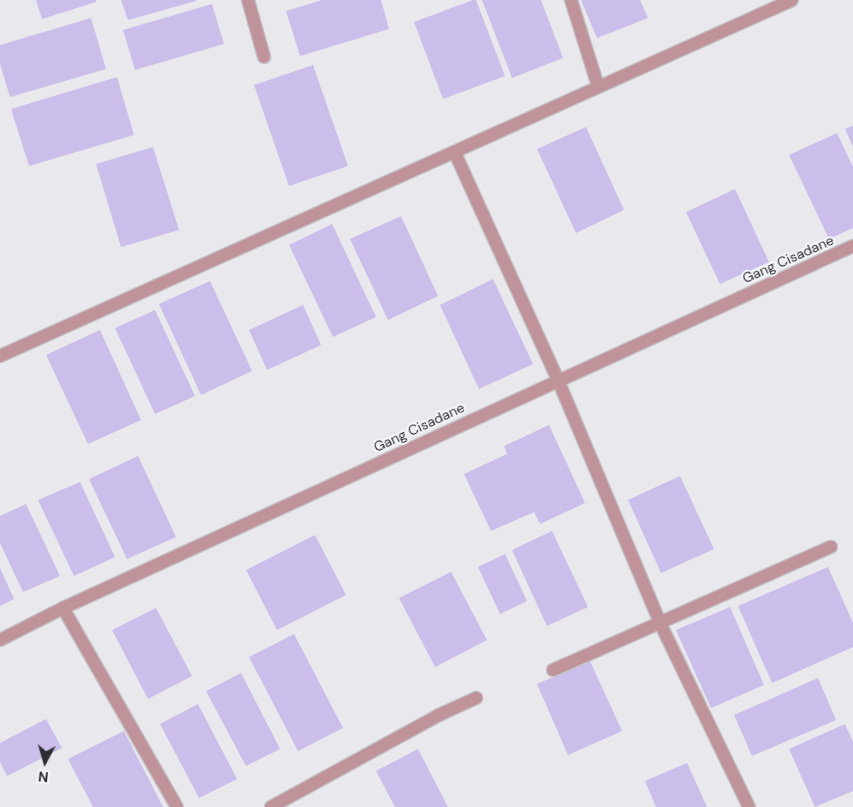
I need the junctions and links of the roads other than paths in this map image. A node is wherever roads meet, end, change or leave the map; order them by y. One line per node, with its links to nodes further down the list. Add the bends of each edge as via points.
1 (248, 0): 4 (street)
2 (571, 0): 5 (street)
3 (792, 0): 5 (street)
4 (264, 57)
5 (598, 86): 6 (street)
6 (455, 153): 8 (street); 9 (street)
7 (853, 246): 9 (street, Gang Cisadane)
8 (0, 356)
9 (558, 380): 11 (street, Gang Cisadane); 12 (street)
10 (831, 547): 12 (street)
11 (63, 608): 13 (street, Gang Cisadane); 16 (street)
12 (660, 623): 14 (street); 18 (street)
13 (0, 640)
14 (552, 670)
15 (476, 698): 17 (street)
16 (177, 807)
17 (271, 807)
18 (749, 807)

